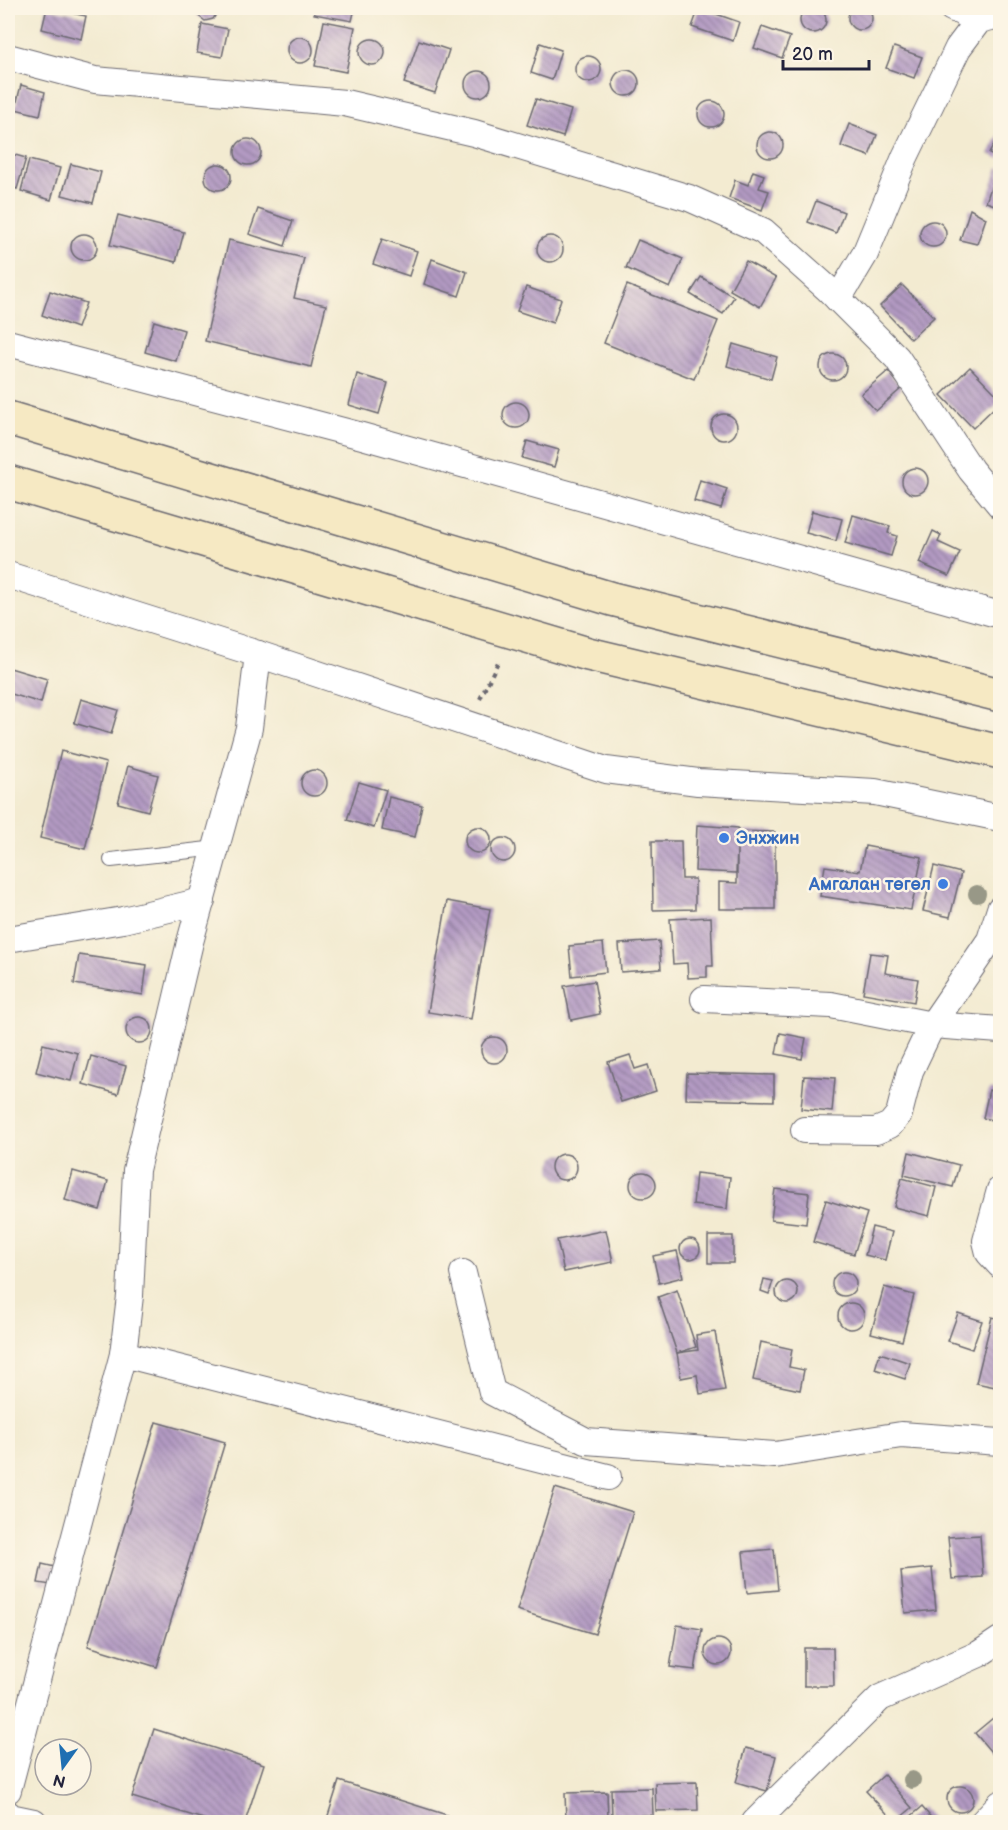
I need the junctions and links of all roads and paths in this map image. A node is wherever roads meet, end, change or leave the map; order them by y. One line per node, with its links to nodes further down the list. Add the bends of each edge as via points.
1 (952, 8): 2 (street)
2 (990, 17): 4 (street, via 958,48 905,157 865,254)
3 (8, 57): 4 (street, via 95,80 345,103 474,133 689,198 763,231)
4 (838, 298): 8 (street, via 897,358 971,470)
5 (8, 343): 10 (street, via 374,440)
6 (8, 418): 13 (main road, via 612,599)
7 (8, 482): 11 (main road)
8 (1000, 506)
9 (8, 576): 12 (street)
10 (1000, 615)
11 (512, 632): 14 (path); 15 (main road, via 588,654)
12 (258, 654): 14 (street); 17 (street, via 249,728)
13 (1000, 695)
14 (469, 724): 16 (street, via 606,770 698,782 875,792)
15 (1000, 752)
16 (1000, 818)
17 (217, 848): 18 (lane); 19 (street)
18 (111, 860)
19 (202, 901): 21 (street, via 123,920); 29 (street, via 136,1170)
20 (1000, 909): 23 (street, via 990,940)
21 (8, 939)
22 (704, 999): 23 (street, via 831,1005)
23 (932, 1024): 24 (street); 25 (street, via 910,1071 899,1113 890,1125 876,1131)
24 (1000, 1030)
25 (804, 1130)
26 (1000, 1190): 27 (street, via 986,1241 989,1253)
27 (1000, 1265)
28 (464, 1273): 30 (street, via 492,1392 586,1441 775,1455 901,1435)
29 (123, 1354): 31 (street); 33 (street)
30 (1000, 1442)
31 (608, 1477)
32 (1000, 1640): 37 (street, via 979,1654 880,1698)
33 (8, 1790)
34 (1000, 1804): 38 (street)
35 (8, 1814): 36 (street)
36 (34, 1822)
37 (755, 1822)
38 (983, 1822)

